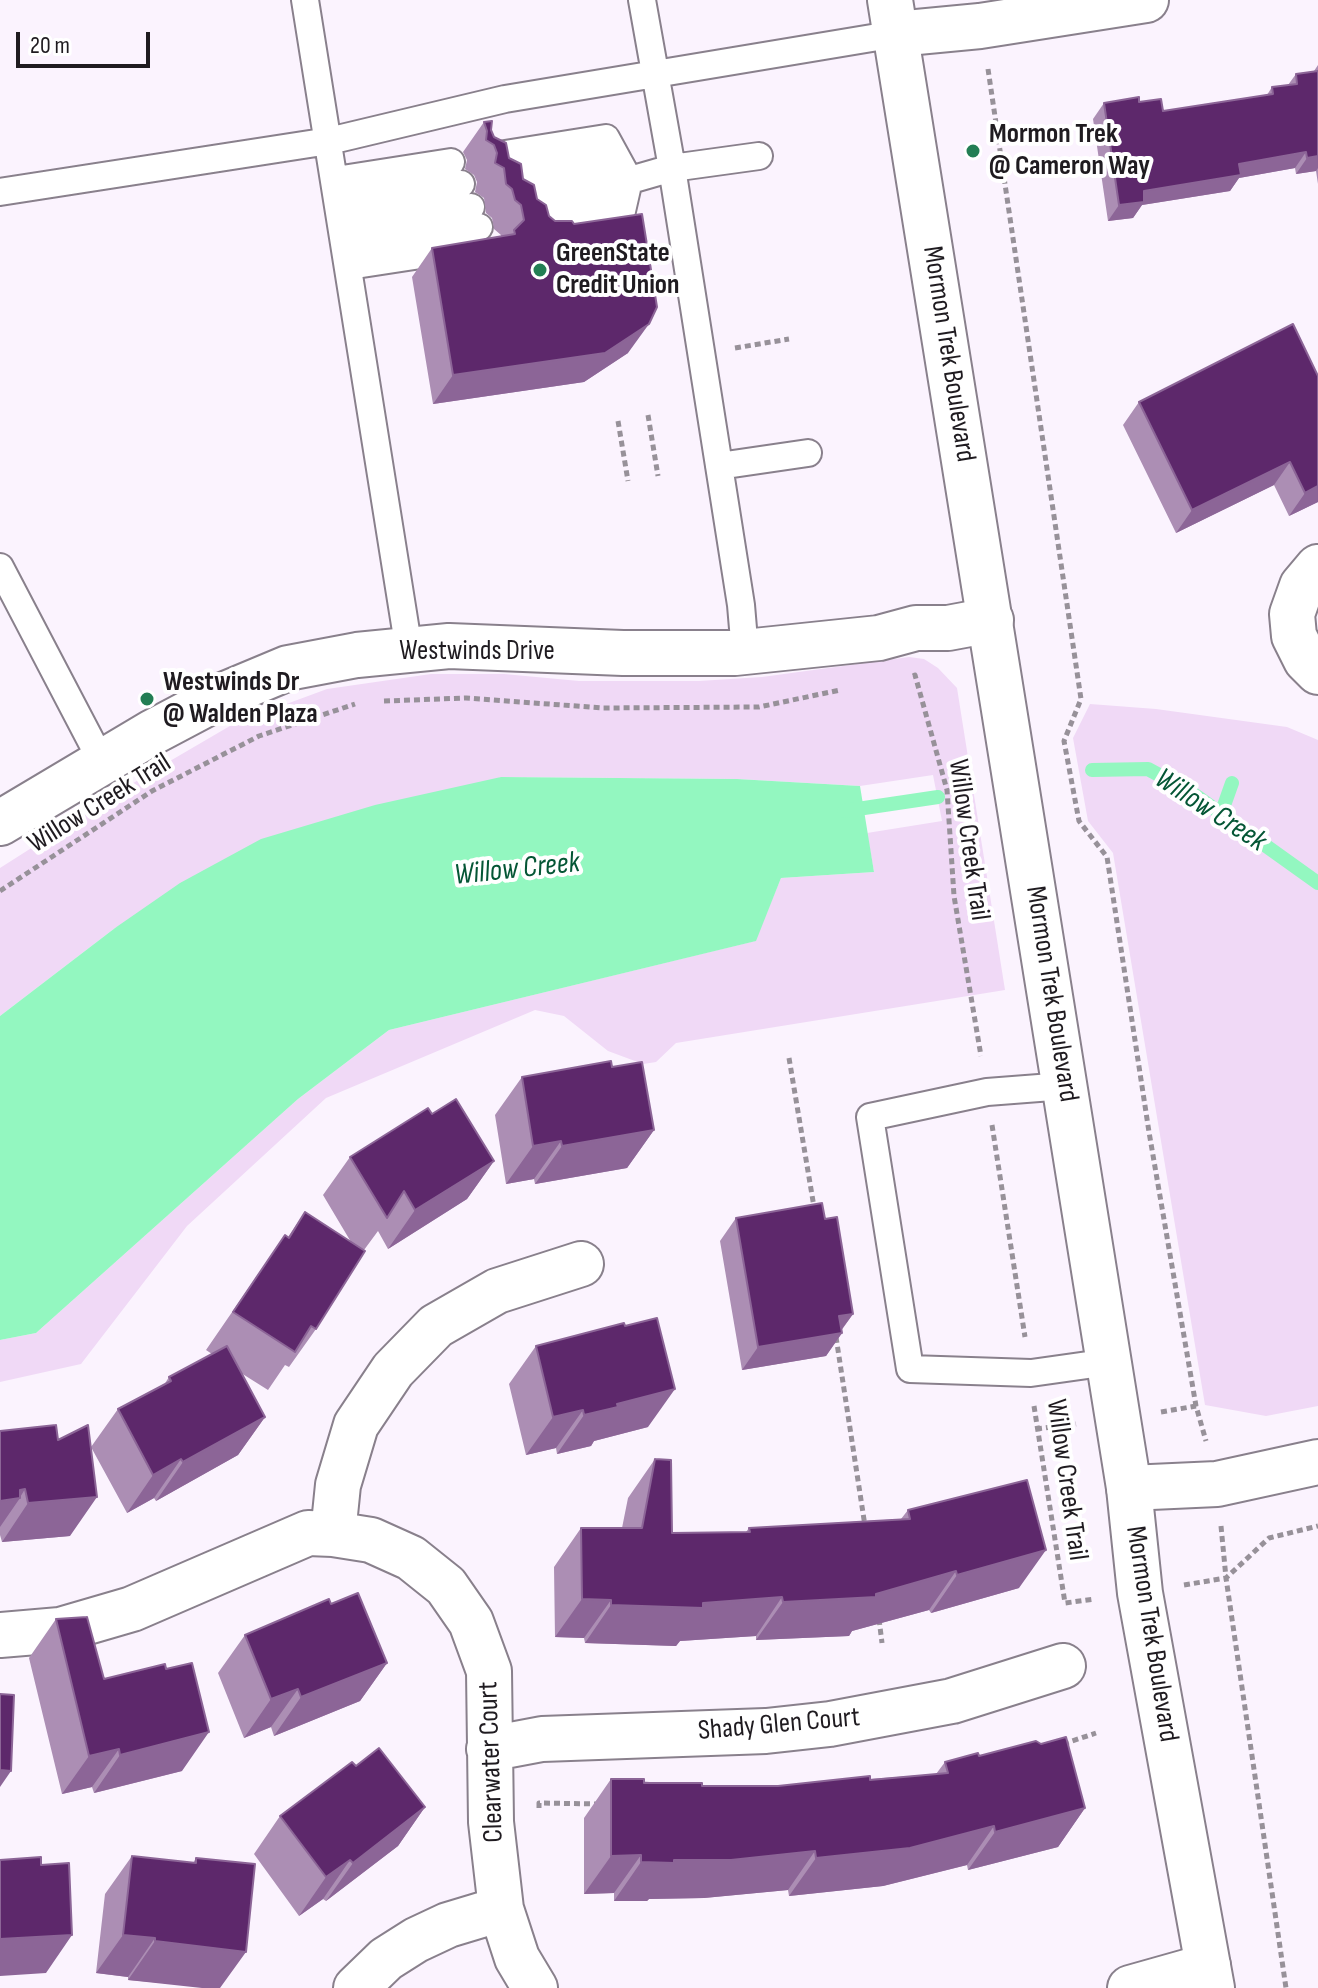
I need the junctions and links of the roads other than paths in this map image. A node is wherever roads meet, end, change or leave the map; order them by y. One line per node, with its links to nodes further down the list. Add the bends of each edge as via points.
1 (305, 0): 6 (lane)
2 (642, 0): 5 (lane)
3 (1146, 0): 4 (street, via 980,26)
4 (893, 17): 5 (lane); 18 (street, Mormon Trek Boulevard)
5 (655, 74): 6 (lane, via 505,99); 8 (lane)
6 (329, 141): 10 (lane); 13 (lane)
7 (759, 156): 8 (lane)
8 (672, 168): 9 (lane); 15 (lane)
9 (629, 180): 11 (lane); 11 (lane, via 619,224); 11 (lane, via 606,138)
10 (0, 192)
11 (515, 198)
12 (470, 205): 13 (lane); 13 (lane); 13 (lane)
13 (343, 225): 19 (lane)
14 (808, 453): 15 (lane)
15 (719, 466): 20 (lane)
16 (0, 567): 22 (lane)
17 (1318, 567): 21 (street, via 1302,586 1292,614 1294,636)
18 (991, 620): 20 (street, Westwinds Drive); 24 (street, Mormon Trek Boulevard)
19 (409, 650): 20 (street, Westwinds Drive, via 449,646); 22 (street, Westwinds Drive, via 288,668 221,696)
20 (745, 652)
21 (1318, 672)
22 (102, 762): 23 (street, Westwinds Drive)
23 (0, 823)
24 (1065, 1086): 26 (street, Mormon Trek Boulevard); 26 (lane, via 987,1092 870,1117 910,1369 1031,1373)
25 (581, 1264): 29 (street, via 497,1291 436,1326 393,1370 356,1425 338,1485)
26 (1109, 1362): 28 (street, Mormon Trek Boulevard)
27 (1318, 1462): 28 (street, via 1217,1484)
28 (1129, 1488): 34 (street, Mormon Trek Boulevard, via 1140,1593)
29 (333, 1534): 30 (street, Clearwater Court, via 308,1533 132,1609 60,1630); 32 (street, Clearwater Court, via 371,1540 411,1558 446,1586 471,1622 489,1671)
30 (0, 1635)
31 (1063, 1666): 32 (street, Shady Glen Court, via 952,1701 830,1724 542,1739)
32 (489, 1749): 33 (street, Clearwater Court)
33 (501, 1909): 35 (street, via 416,1940); 36 (street, Clearwater Court, via 517,1958)
34 (1210, 1977): 37 (street)
35 (356, 1988)
36 (535, 1988)
37 (1130, 1988)

